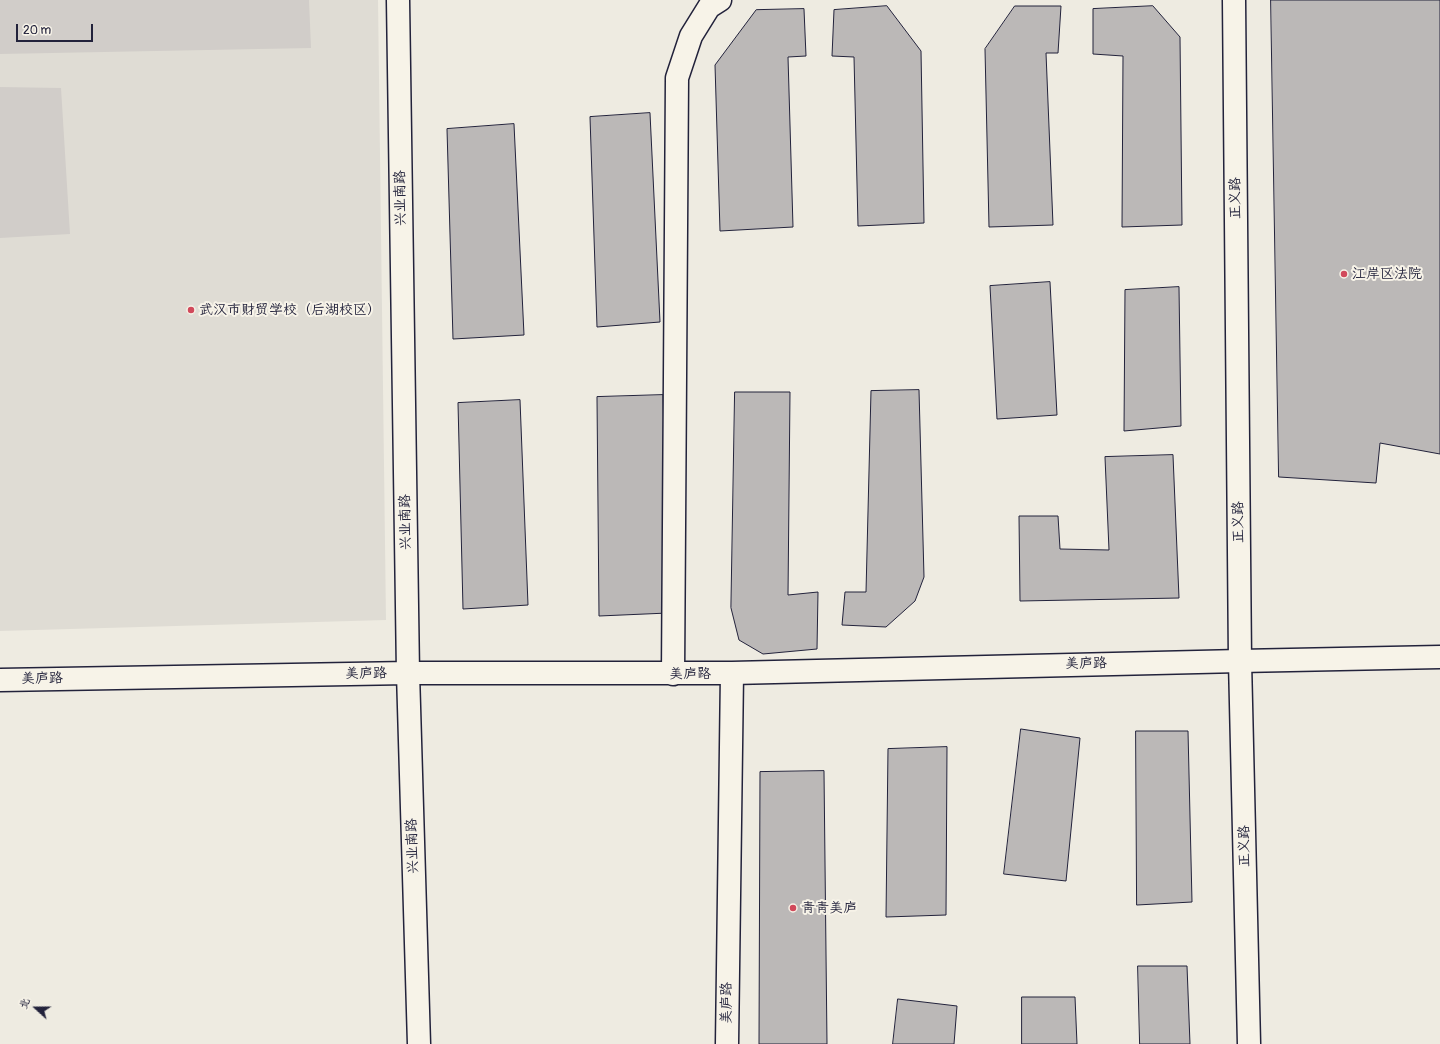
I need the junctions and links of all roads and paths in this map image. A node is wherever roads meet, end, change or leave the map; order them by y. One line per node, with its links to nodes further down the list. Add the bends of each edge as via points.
1 (398, 0): 6 (street, 兴业南路)
2 (720, 0): 8 (street, via 708,7 691,36 677,78)
3 (1234, 0): 5 (street, 正义路)
4 (1440, 657): 5 (street, 美庐路)
5 (1240, 660): 7 (street, 美庐路); 12 (street, 正义路)
6 (408, 673): 8 (street, 美庐路); 9 (street, 美庐路); 10 (street, 兴业南路)
7 (732, 673): 8 (street, 美庐路); 11 (street, 美庐路)
8 (673, 674)
9 (0, 680)
10 (419, 1044)
11 (727, 1044)
12 (1249, 1044)

